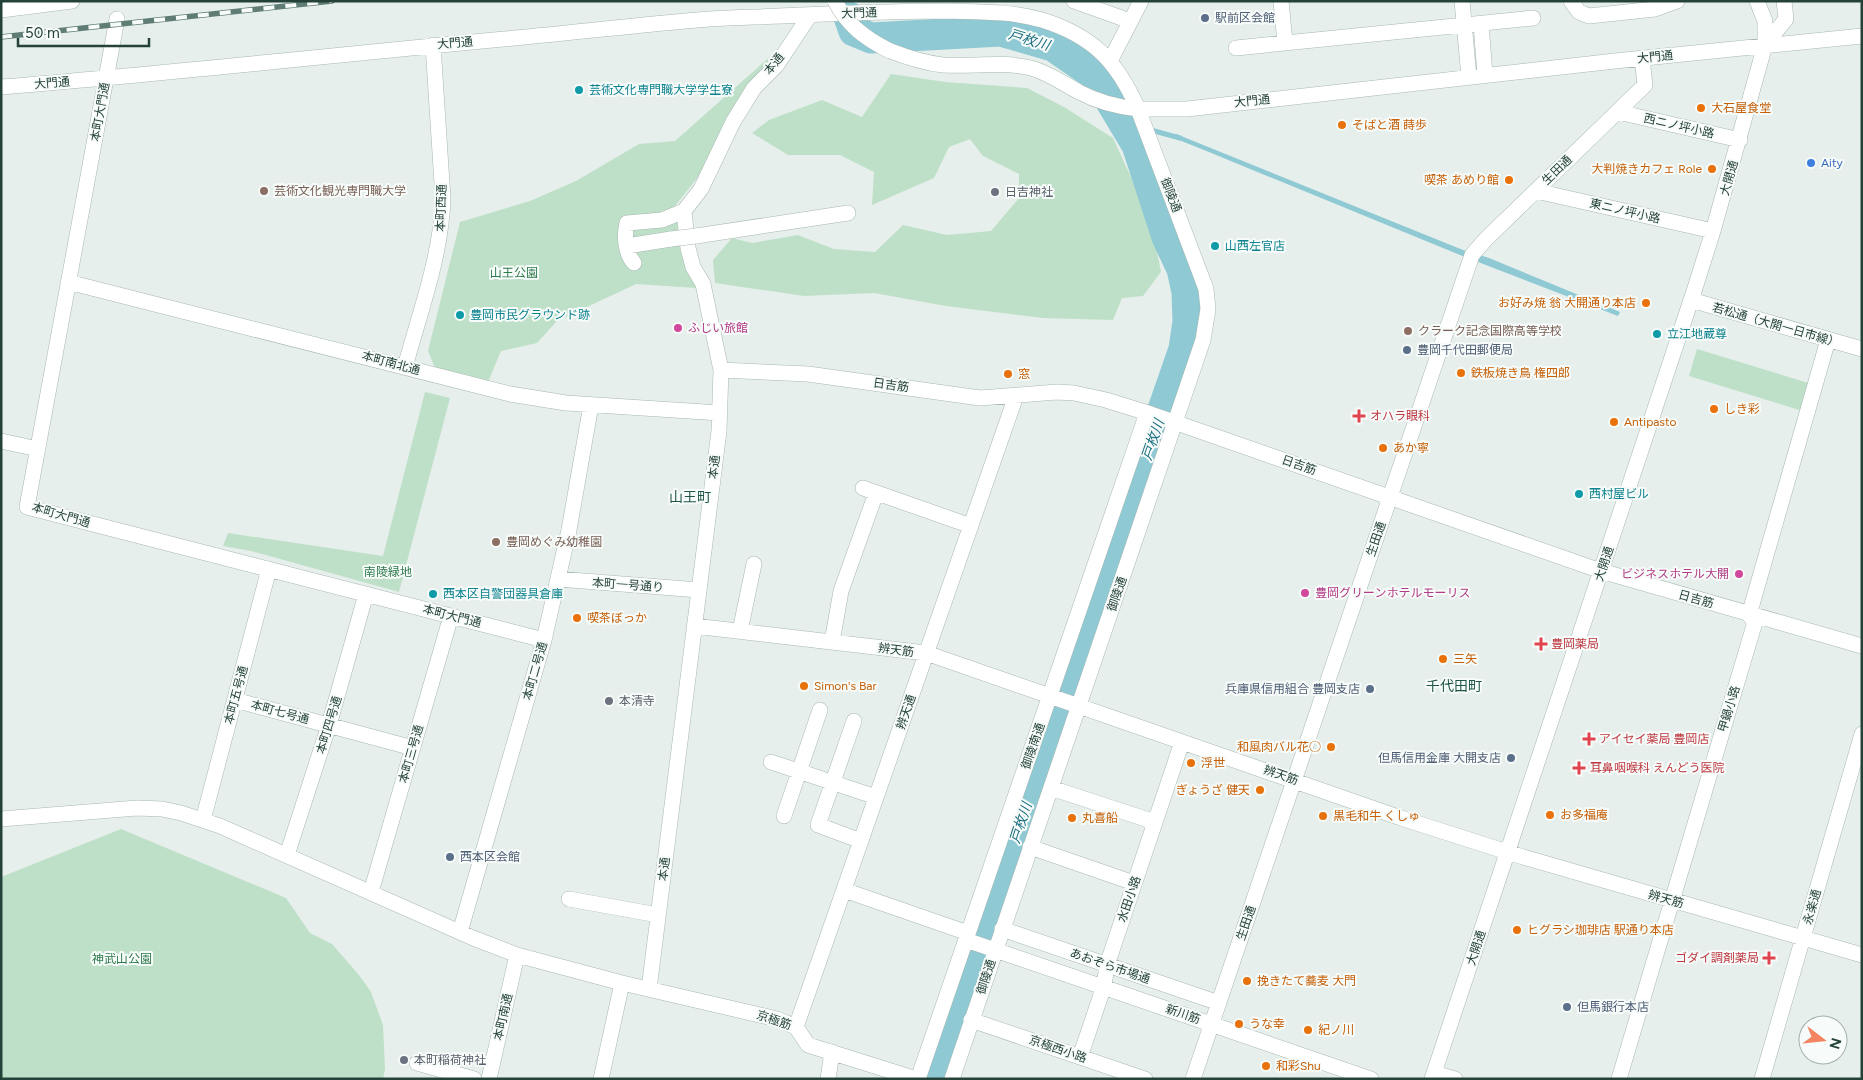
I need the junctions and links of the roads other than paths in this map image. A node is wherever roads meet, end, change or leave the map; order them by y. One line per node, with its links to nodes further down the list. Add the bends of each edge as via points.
1 (72, 1): 11 (street)
2 (835, 1): 29 (street, bridge, via 859,33 906,57 944,65 1003,64 1033,69 1094,99)
3 (1074, 1): 15 (street)
4 (1141, 1): 15 (street)
5 (1281, 1): 19 (street)
6 (1462, 1): 17 (street)
7 (1571, 1): 8 (street, via 1579,12 1589,16 1655,8)
8 (1677, 1)
9 (1757, 1): 21 (street, via 1764,21)
10 (1784, 1): 21 (street, via 1786,19)
11 (1, 10)
12 (810, 15): 20 (street, 大門通, via 710,19); 24 (street, 大門通, via 923,11 1021,15 1074,33); 33 (street, 本通, via 776,66 754,88 700,189)
13 (1533, 18): 16 (street)
14 (117, 20): 27 (street, 本町大門通)
15 (1130, 21): 24 (street)
16 (1481, 24): 17 (street); 25 (street)
17 (1464, 25): 19 (street); 26 (street)
18 (1862, 36): 21 (street, 大門通)
19 (1286, 43): 22 (street)
20 (433, 45): 27 (street, 大門通); 42 (street, 本町西通, via 442,216 438,248)
21 (1765, 45): 23 (street, 大門通); 31 (street, 大開通)
22 (1236, 48)
23 (1642, 58): 25 (street, 大門通); 30 (street, 生田通, via 1645,85)
24 (1110, 61): 29 (street, 大門通, via 1124,80)
25 (1485, 76): 26 (street, 大門通)
26 (1469, 77): 29 (street, 大門通, via 1187,109)
27 (106, 79): 28 (street, 大門通); 38 (street, 本町大門通)
28 (1, 88)
29 (1138, 109): 48 (street, 御陵通, via 1208,298 1204,340)
30 (1618, 112): 31 (street, 西ニノ坪小路); 32 (street, 生田通)
31 (1740, 140): 35 (street, 大開通)
32 (1536, 191): 35 (street, 東ニノ坪小路); 51 (street, 生田通, via 1472,255)
33 (684, 211): 36 (street, via 662,220 628,222 625,231); 43 (street, 本通, via 688,248 702,284)
34 (848, 214): 36 (street, bridge)
35 (1714, 231): 39 (street, 大開通)
36 (627, 246): 37 (street)
37 (634, 263)
38 (68, 282): 42 (street, 本町南北通); 50 (street, 本町大門通)
39 (1691, 300): 40 (street, 若松通（大開一日市線）); 55 (street, 大開通)
40 (1828, 340): 41 (street, 若松通（大開一日市線）); 59 (street, 甲鍋小路)
41 (1862, 349)
42 (405, 367): 45 (street, 本町南北通, via 510,394)
43 (721, 370): 44 (street, 日吉筋, via 808,374 980,398); 46 (street, 本通)
44 (1016, 396): 47 (street, 日吉筋, via 1074,393); 52 (street, 辨天通)
45 (591, 405): 46 (street, 本町南北通); 56 (street, 本町二号通)
46 (720, 414): 57 (street, 本通)
47 (1149, 414): 48 (street, 日吉筋); 67 (street, 御陵南通)
48 (1173, 422): 51 (street, 日吉筋); 69 (street, 御陵通)
49 (1, 441): 50 (street)
50 (38, 449): 54 (street, 本町大門通, via 27,507)
51 (1390, 497): 55 (street, 日吉筋); 78 (street, 生田通)
52 (971, 526): 64 (street, via 870,491 841,592); 66 (street, 辨天通)
53 (754, 564): 62 (street)
54 (269, 569): 58 (street, 本町大門通); 68 (street, 本町五号通)
55 (1601, 571): 59 (street, 日吉筋); 88 (street, 大開通)
56 (558, 579): 57 (street, 本町一号通り); 63 (street, 本町二号通)
57 (699, 590): 61 (street, 本通)
58 (366, 594): 60 (street, 本町大門通); 72 (street, 本町四号通)
59 (1749, 614): 65 (street, 日吉筋); 94 (street, 甲鍋小路, via 1755,622)
60 (451, 616): 63 (street, 本町大門通); 75 (street, 本町三号通)
61 (694, 626): 62 (street, 辨天筋); 95 (street, 本通)
62 (740, 631): 64 (street, 辨天筋)
63 (544, 640): 97 (street, 本町二号通)
64 (832, 642): 66 (street, 辨天筋)
65 (1862, 646)
66 (926, 653): 67 (street, 辨天筋); 81 (street, 辨天通)
67 (1052, 697): 69 (street, 辨天筋); 98 (street, 御陵南通)
68 (234, 700): 72 (street, 本町七号通); 84 (street, 本町五号通)
69 (1076, 705): 74 (street, 辨天筋); 80 (street, 御陵通)
70 (820, 710): 77 (street)
71 (854, 721): 79 (street)
72 (329, 726): 75 (street, 本町七号通); 89 (street, 本町四号通)
73 (1862, 734): 99 (street, 永楽通)
74 (1182, 742): 78 (street, 辨天筋); 85 (street, 水田小路)
75 (413, 748): 92 (street, 本町三号通)
76 (770, 762): 77 (street)
77 (799, 771): 79 (street); 82 (street)
78 (1295, 780): 88 (street, 辨天筋); 107 (street, 生田通)
79 (833, 782): 81 (street); 86 (street, via 818,825)
80 (1051, 788): 85 (street); 87 (street, 御陵通)
81 (876, 797): 86 (street, 辨天通)
82 (784, 816)
83 (1, 819): 84 (street, 京極筋, via 137,808 162,809)
84 (203, 820): 89 (street, 京極筋)
85 (1155, 822): 90 (street, 水田小路)
86 (861, 841): 91 (street, 辨天通)
87 (1030, 847): 90 (street); 96 (street, 御陵通)
88 (1508, 852): 94 (street, 辨天筋); 114 (street, 大開通)
89 (287, 855): 92 (street, 京極筋)
90 (1134, 883): 103 (street, 水田小路)
91 (844, 890): 98 (street, 新川筋); 110 (street, 辨天通)
92 (371, 892): 97 (street, 京極筋)
93 (568, 899): 95 (street)
94 (1672, 901): 99 (street, 辨天筋); 125 (street, 甲鍋小路)
95 (658, 915): 106 (street, 本通)
96 (1002, 929): 100 (street, 御陵通); 103 (street, あおぞら市場通)
97 (460, 932): 101 (street, 京極筋)
98 (968, 938): 100 (street, 新川筋); 119 (street, 御陵南通)
99 (1803, 939): 102 (street, 辨天筋); 126 (street, 永楽通)
100 (993, 948): 105 (street, 新川筋); 108 (street, 御陵通)
101 (517, 955): 104 (street, 京極筋); 116 (street, 本町南通)
102 (1862, 955)
103 (1106, 965): 105 (street, 水田小路); 107 (street, あおぞら市場通)
104 (622, 983): 106 (street, 京極筋); 117 (street)
105 (1104, 986): 109 (street, 新川筋); 112 (street, 水田小路)
106 (649, 989): 110 (street, 京極筋, via 777,1019)
107 (1219, 1003): 109 (street, 生田通)
108 (971, 1020): 112 (street, 京極西小路); 120 (street, 御陵通)
109 (1212, 1024): 122 (street, 生田通); 123 (street, 新川筋)
110 (796, 1027): 111 (street, 京極筋, via 808,1045)
111 (832, 1052): 118 (street); 119 (street, 京極筋)
112 (1080, 1057): 121 (street, 京極西小路)
113 (417, 1063): 115 (street)
114 (1433, 1076): 124 (street)
115 (474, 1079)
116 (489, 1079)
117 (601, 1079)
118 (828, 1079)
119 (917, 1079)
120 (952, 1079)
121 (1145, 1079)
122 (1193, 1079)
123 (1371, 1079)
124 (1455, 1079)
125 (1619, 1079)
126 (1762, 1079)

